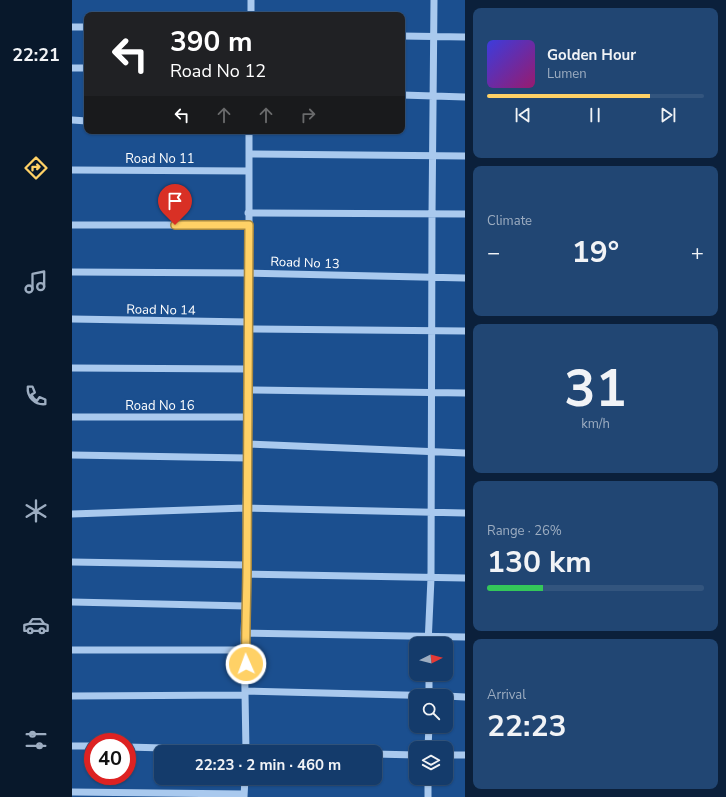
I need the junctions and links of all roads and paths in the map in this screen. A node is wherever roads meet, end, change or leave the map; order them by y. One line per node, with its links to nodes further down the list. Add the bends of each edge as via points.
1 (251, 0): 3 (street)
2 (434, 0): 7 (street)
3 (251, 12)
4 (72, 27): 5 (street)
5 (84, 27)
6 (405, 36): 7 (street)
7 (434, 37): 8 (street); 12 (street)
8 (465, 37)
9 (72, 68): 10 (street)
10 (84, 68)
11 (405, 95): 12 (street)
12 (432, 96): 13 (street); 18 (street)
13 (465, 97)
14 (72, 120): 15 (street)
15 (84, 121)
16 (249, 134): 17 (street)
17 (249, 154): 18 (street); 21 (street)
18 (433, 156): 19 (street); 24 (street)
19 (465, 156)
20 (72, 170): 21 (street, Road No 11)
21 (249, 171): 22 (street)
22 (248, 213): 24 (street); 25 (street)
23 (465, 214): 24 (street)
24 (432, 215): 29 (street)
25 (249, 225): 26 (street); 28 (street)
26 (72, 226)
27 (72, 272): 28 (street, Road No 13)
28 (248, 273): 29 (street, Road No 13); 32 (street)
29 (432, 278): 30 (street, Road No 13); 33 (street)
30 (465, 278)
31 (72, 319): 32 (street, Road No 14)
32 (249, 326): 33 (street, Road No 14); 36 (street)
33 (433, 330): 34 (street, Road No 14); 38 (street)
34 (465, 330)
35 (72, 368): 36 (street)
36 (248, 369): 37 (street)
37 (248, 390): 38 (street); 41 (street)
38 (432, 392): 39 (street); 43 (street)
39 (465, 393)
40 (72, 416): 41 (street, Road No 16)
41 (248, 417): 42 (street)
42 (247, 444): 43 (street); 46 (street)
43 (432, 451): 44 (street); 48 (street)
44 (465, 453)
45 (72, 455): 46 (street)
46 (247, 458): 47 (street)
47 (246, 508): 48 (street); 50 (street); 52 (street)
48 (431, 513): 49 (street); 54 (street)
49 (465, 513)
50 (72, 514)
51 (72, 562): 52 (street)
52 (247, 565): 53 (street)
53 (247, 574): 54 (street); 57 (street)
54 (431, 578): 55 (street); 59 (street)
55 (465, 578)
56 (72, 602): 57 (street)
57 (246, 606): 58 (street)
58 (244, 633): 59 (street); 62 (street)
59 (428, 636): 60 (street)
60 (465, 637)
61 (72, 650): 62 (street)
62 (245, 650): 63 (street)
63 (246, 693): 64 (street); 65 (street); 68 (street)
64 (72, 696)
65 (409, 696)
66 (453, 696): 67 (street)
67 (465, 697)
68 (246, 745)
69 (72, 746): 70 (street)
70 (84, 746)
71 (136, 747): 72 (street)
72 (154, 748)
73 (382, 754): 74 (street)
74 (409, 755)
75 (453, 755): 76 (street)
76 (465, 755)
77 (245, 785): 80 (street)
78 (428, 785): 81 (street)
79 (72, 792): 80 (street)
80 (244, 796)
81 (428, 797)

